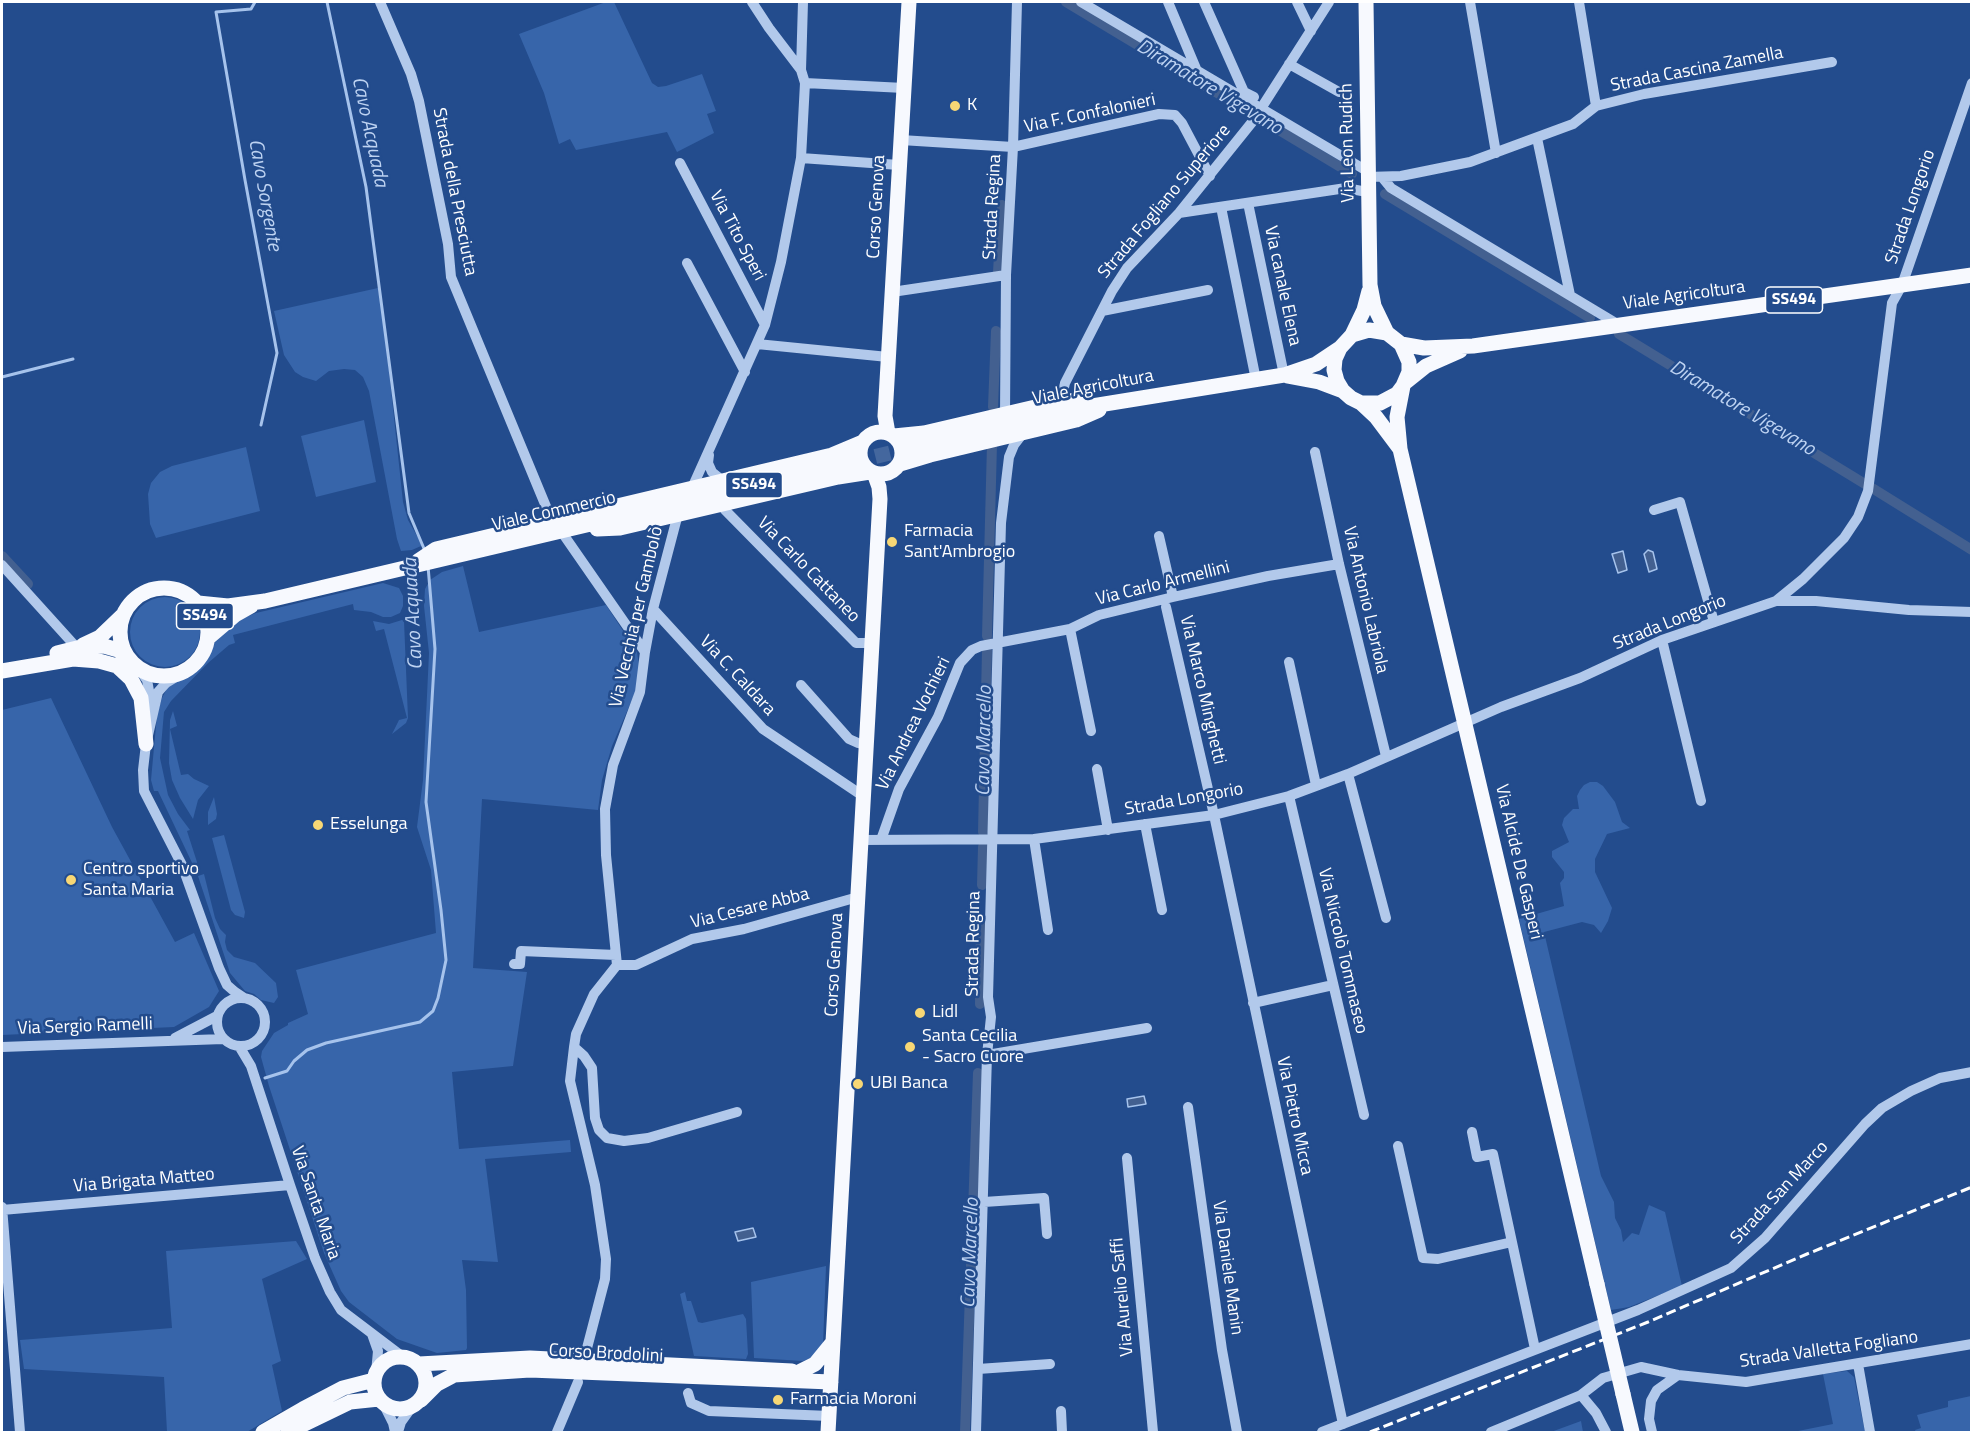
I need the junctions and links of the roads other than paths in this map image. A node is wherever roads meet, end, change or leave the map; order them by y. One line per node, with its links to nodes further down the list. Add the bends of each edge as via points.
1 (380, 2): 80 (street, Strada della Presciutta, via 419,101 451,277)
2 (752, 2): 17 (street)
3 (802, 2): 17 (street)
4 (909, 2): 21 (main road, Corso Genova)
5 (1017, 2): 27 (street, Strada Regina)
6 (1081, 2): 18 (street)
7 (1168, 2): 18 (street)
8 (1204, 2): 24 (street, via 1244,92)
9 (1297, 2): 14 (street)
10 (1329, 2): 14 (street, Strada Fogliano Superiore)
11 (1366, 2): 33 (main road, Via Leon Rudich)
12 (1470, 2): 28 (street)
13 (1579, 2): 23 (street)
14 (1311, 31): 16 (street, Strada Fogliano Superiore)
15 (1832, 62): 23 (street, Strada Cascina Zamella)
16 (1289, 64): 22 (street); 24 (street, Strada Fogliano Superiore)
17 (801, 70): 19 (street)
18 (1197, 71): 24 (street)
19 (804, 83): 21 (street); 29 (street)
20 (1971, 83): 41 (street, Strada Longorio)
21 (904, 88): 26 (main road, Corso Genova)
22 (1339, 92)
23 (1596, 106): 25 (street, Strada Cascina Zamella, via 1573,124)
24 (1259, 111): 32 (street, Strada Fogliano Superiore); 33 (street)
25 (1537, 138): 28 (street, Strada Cascina Zamella); 44 (street)
26 (901, 140): 27 (street); 31 (main road, Corso Genova)
27 (1013, 147): 32 (street, Via F. Confalonieri, via 1159,114 1175,115); 38 (street, Strada Regina)
28 (1496, 153): 33 (street, Strada Cascina Zamella, via 1470,162)
29 (801, 158): 31 (street); 46 (street)
30 (680, 163): 46 (street, Via Tito Speri)
31 (899, 165): 43 (main road, Corso Genova)
32 (1210, 176): 36 (street, Strada Fogliano Superiore)
33 (1371, 179): 34 (street, Strada Cascina Zamella, via 1346,188); 40 (main road, Via Leon Rudich); 44 (street)
34 (1248, 203): 35 (street, Strada Cascina Zamella); 56 (street, Via canale Elena)
35 (1221, 207): 36 (street, Strada Cascina Zamella); 57 (street)
36 (1179, 213): 45 (street, Strada Fogliano Superiore, via 1126,268)
37 (687, 262): 55 (street)
38 (1006, 275): 43 (street); 63 (street, Strada Regina)
39 (1971, 275): 41 (main road, Viale Agricoltura / SS494)
40 (1370, 285): 48 (main road, via 1374,306); 49 (main road, Viale Agricoltura)
41 (1902, 285): 47 (main road, Viale Agricoltura / SS494); 86 (street, Strada Longorio, via 1892,303 1868,491 1858,517 1844,538)
42 (1208, 290): 45 (street)
43 (892, 292): 54 (main road, Corso Genova)
44 (1570, 296): 47 (street)
45 (1102, 311): 60 (street, Strada Fogliano Superiore, via 1065,383)
46 (765, 325): 50 (street)
47 (1618, 325): 52 (main road, Viale Agricoltura / SS494)
48 (1387, 333): 49 (main road, via 1369,330); 51 (main road)
49 (1352, 335): 53 (main road, Viale Agricoltura)
50 (757, 344): 54 (street); 55 (street)
51 (1401, 344): 52 (main road, Viale Agricoltura / SS494, via 1424,348); 58 (main road, via 1409,362)
52 (1473, 346): 58 (main road, Viale Agricoltura / SS494, via 1426,366)
53 (1340, 348): 56 (main road, Viale Agricoltura, via 1316,363); 59 (main road, via 1334,370)
54 (888, 357): 65 (main road, Corso Genova)
55 (745, 372): 71 (street)
56 (1284, 375): 57 (main road, Viale Agricoltura); 59 (main road, Viale Agricoltura)
57 (1256, 380): 61 (main road, Viale Agricoltura)
58 (1405, 384): 62 (main road, Viale Agricoltura / SS494, via 1390,400); 69 (main road, Via Alcide De Gasperi, via 1397,417)
59 (1343, 391): 62 (main road, Viale Agricoltura)
60 (1061, 401): 61 (main road); 63 (main road)
61 (1116, 402): 64 (main road, via 1082,418); 68 (main road, Viale Agricoltura)
62 (1361, 403): 69 (main road, Via Alcide De Gasperi)
63 (1005, 415): 65 (main road, via 924,433)
64 (1024, 432): 66 (main road); 72 (street, Strada Regina)
65 (886, 433): 67 (main road, via 872,434); 74 (main road, Corso Genova, via 902,449)
66 (998, 439): 72 (street, via 1006,446); 74 (main road)
67 (862, 442): 74 (main road, Corso Genova, via 862,462); 75 (main road, via 831,455)
68 (910, 448)
69 (1400, 449): 106 (main road, Via Alcide De Gasperi)
70 (1315, 452): 82 (street, Via Antonio Labriola)
71 (709, 454): 75 (street, via 712,472); 76 (street)
72 (1009, 457): 97 (street, Strada Regina, via 1000,523)
73 (853, 462): 80 (main road, Viale Commercio / SS494)
74 (883, 471): 79 (main road, via 838,477); 96 (main road, Corso Genova)
75 (723, 481): 76 (main road)
76 (692, 488): 80 (main road)
77 (725, 510): 96 (street, Via Carlo Cattaneo, via 856,642)
78 (1654, 510): 92 (street, via 1680,502)
79 (678, 514): 80 (main road, via 620,528); 89 (street, Via Vecchia per Gambolò)
80 (557, 526): 85 (main road, Viale Commercio / SS494); 99 (street, Strada della Presciutta)
81 (1159, 536): 84 (street)
82 (1339, 564): 84 (street, Via Carlo Armellini); 110 (street, Via Antonio Labriola)
83 (2, 565): 98 (street)
84 (1173, 597): 93 (street, Via Carlo Armellini, via 1099,615)
85 (265, 601): 87 (main road, Viale Commercio / SS494, via 228,606); 94 (main road, Viale Commercio / SS494, via 235,615)
86 (1776, 601): 90 (street); 92 (street, Strada Longorio)
87 (198, 603): 91 (main road, Viale Commercio / SS494, via 185,592 161,587 137,596); 94 (main road, SS494, via 207,619)
88 (1166, 608): 117 (street, Via Marco Minghetti)
89 (654, 609): 99 (street, Via Vecchia per Gambolò); 114 (street, Via C. Caldara, via 763,729)
90 (1971, 612)
91 (123, 615): 98 (main road, Viale Commercio / SS494, via 100,637); 101 (main road, via 120,637)
92 (1714, 622): 95 (street, Strada Longorio)
93 (1070, 628): 97 (street, Via Carlo Armellini); 107 (street)
94 (208, 638): 104 (main road, Viale Commercio / SS494, via 202,654)
95 (1662, 640): 106 (street, Strada Longorio, via 1580,678); 116 (street)
96 (872, 643): 109 (main road, Corso Genova)
97 (997, 643): 122 (street, Via Andrea Vochieri, via 975,648 960,663 938,717 899,789); 123 (street, Strada Regina)
98 (77, 648): 101 (main road, Viale Commercio / SS494, via 104,646 118,650); 102 (main road, Viale Commercio / SS494)
99 (645, 652): 128 (street, Via Vecchia per Gambolò, via 640,692 613,765 605,809)
100 (1288, 662): 113 (street)
101 (133, 663): 104 (main road, Viale Commercio / SS494, via 149,674 173,676); 108 (street, Via Santa Maria, via 147,680 149,691)
102 (2, 666)
103 (2, 671): 108 (main road, via 73,659 117,666 132,679 141,698)
104 (184, 672): 108 (street, Via Santa Maria, via 158,692)
105 (801, 685): 109 (street, via 849,738)
106 (1465, 723): 110 (street, Strada Longorio); 191 (main road, Via Alcide De Gasperi, bridge)
107 (1091, 731)
108 (146, 739): 130 (street, Via Santa Maria, via 144,791 182,865)
109 (866, 745): 114 (main road, Corso Genova)
110 (1386, 756): 112 (street, Strada Longorio)
111 (1097, 770): 119 (street)
112 (1348, 774): 113 (street, Strada Longorio); 126 (street)
113 (1316, 785): 115 (street, Strada Longorio)
114 (863, 796): 121 (main road, Corso Genova)
115 (1289, 796): 117 (street, Strada Longorio); 131 (street, Via Niccolò Tommaseo)
116 (1701, 801)
117 (1214, 815): 118 (street, Strada Longorio); 133 (street, Via Pietro Micca)
118 (1145, 824): 119 (street, Strada Longorio); 125 (street)
119 (1108, 830): 120 (street, Strada Longorio)
120 (1034, 839): 123 (street, Strada Longorio); 127 (street)
121 (861, 840): 122 (street, Strada Longorio); 124 (main road, Corso Genova)
122 (881, 840): 123 (street, Strada Longorio)
123 (992, 840): 142 (street, Strada Regina, via 987,997 991,1017)
124 (858, 897): 128 (street, Via Cesare Abba, via 744,929 692,939 636,964); 157 (main road, Corso Genova)
125 (1162, 910)
126 (1386, 918)
127 (1048, 930)
128 (617, 960): 129 (street, Via Cesare Abba, via 521,951 520,964); 141 (street, via 594,994)
129 (514, 964)
130 (219, 968): 132 (street, Via Santa Maria, via 227,985); 134 (street, Via Santa Maria, via 222,998)
131 (1333, 985): 133 (street); 147 (street, Via Niccolò Tommaseo)
132 (244, 998): 134 (street, via 229,1000); 138 (street, Via Santa Maria, via 261,1007 265,1016 263,1033)
133 (1253, 1003): 177 (street, Via Pietro Micca)
134 (218, 1013): 136 (street, Via Santa Maria, via 219,1033); 137 (street)
135 (1147, 1028): 142 (street)
136 (224, 1039): 137 (street, Via Sergio Ramelli); 139 (street)
137 (169, 1041): 140 (street, Via Sergio Ramelli)
138 (252, 1044): 139 (street); 143 (street, Via Santa Maria)
139 (239, 1046): 143 (street, Via Santa Maria)
140 (2, 1047)
141 (574, 1047): 146 (street, via 592,1068 595,1118 607,1138 648,1138); 160 (street, via 570,1081 596,1185 606,1259 605,1279)
142 (987, 1055): 152 (street, Strada Regina)
143 (251, 1066): 151 (street, Via Santa Maria)
144 (1971, 1072): 159 (street, Strada San Marco, via 1940,1078 1882,1108 1765,1238 1731,1268 1638,1310)
145 (1188, 1107): 187 (street, Via Daniele Manin)
146 (737, 1112)
147 (1364, 1115)
148 (1472, 1132): 155 (street, via 1477,1157 1492,1154)
149 (1398, 1146): 155 (street, via 1423,1258 1438,1259)
150 (1127, 1158): 186 (street, Via Aurelio Saffi)
151 (290, 1185): 153 (street, Via Brigata Matteo); 156 (street, Via Santa Maria, via 330,1292 341,1310)
152 (984, 1202): 154 (street, via 1044,1198); 165 (street, Strada Regina)
153 (2, 1208): 178 (street)
154 (1047, 1234)
155 (1512, 1242): 159 (street)
156 (372, 1334): 161 (street, Via Santa Maria); 167 (street, via 378,1352)
157 (833, 1342): 168 (main road); 169 (main road, Corso Genova)
158 (1971, 1344): 164 (street, Strada Valletta Fogliano)
159 (1535, 1349): 177 (street, Strada San Marco)
160 (586, 1352)
161 (404, 1357): 162 (main road, Corso Brodolini); 167 (main road, via 387,1360)
162 (419, 1364): 168 (main road, Corso Brodolini, via 530,1358); 174 (main road, via 426,1375 427,1388)
163 (1050, 1364): 165 (street)
164 (1858, 1364): 166 (street, Strada Valletta Fogliano, via 1746,1382); 193 (street)
165 (978, 1369): 184 (street, Strada Regina)
166 (1678, 1375): 172 (street, Strada Valletta Fogliano, via 1641,1367 1603,1378); 192 (street, via 1657,1390 1651,1401)
167 (375, 1376): 173 (main road, via 374,1390); 179 (main road, via 343,1388)
168 (798, 1377): 169 (main road, Corso Brodolini); 174 (main road, Corso Brodolini, via 499,1371 448,1377); 176 (main road)
169 (831, 1378): 176 (main road, Corso Genova)
170 (578, 1382): 182 (street)
171 (688, 1393): 176 (street, via 691,1403 709,1411)
172 (1581, 1395): 189 (street, Strada Valletta Fogliano); 190 (street)
173 (381, 1402): 174 (main road, via 397,1410); 180 (main road, via 350,1402); 181 (street)
174 (416, 1404): 181 (street)
175 (1061, 1411): 185 (street)
176 (829, 1412): 183 (main road, Corso Genova)
177 (1343, 1424): 188 (street, Strada San Marco)
178 (20, 1432)
179 (263, 1432)
180 (288, 1432)
181 (396, 1432)
182 (557, 1432)
183 (828, 1432)
184 (976, 1432)
185 (1062, 1432)
186 (1152, 1432)
187 (1237, 1432)
188 (1322, 1432)
189 (1491, 1432)
190 (1606, 1432)
191 (1632, 1432)
192 (1652, 1432)
193 (1870, 1432)

